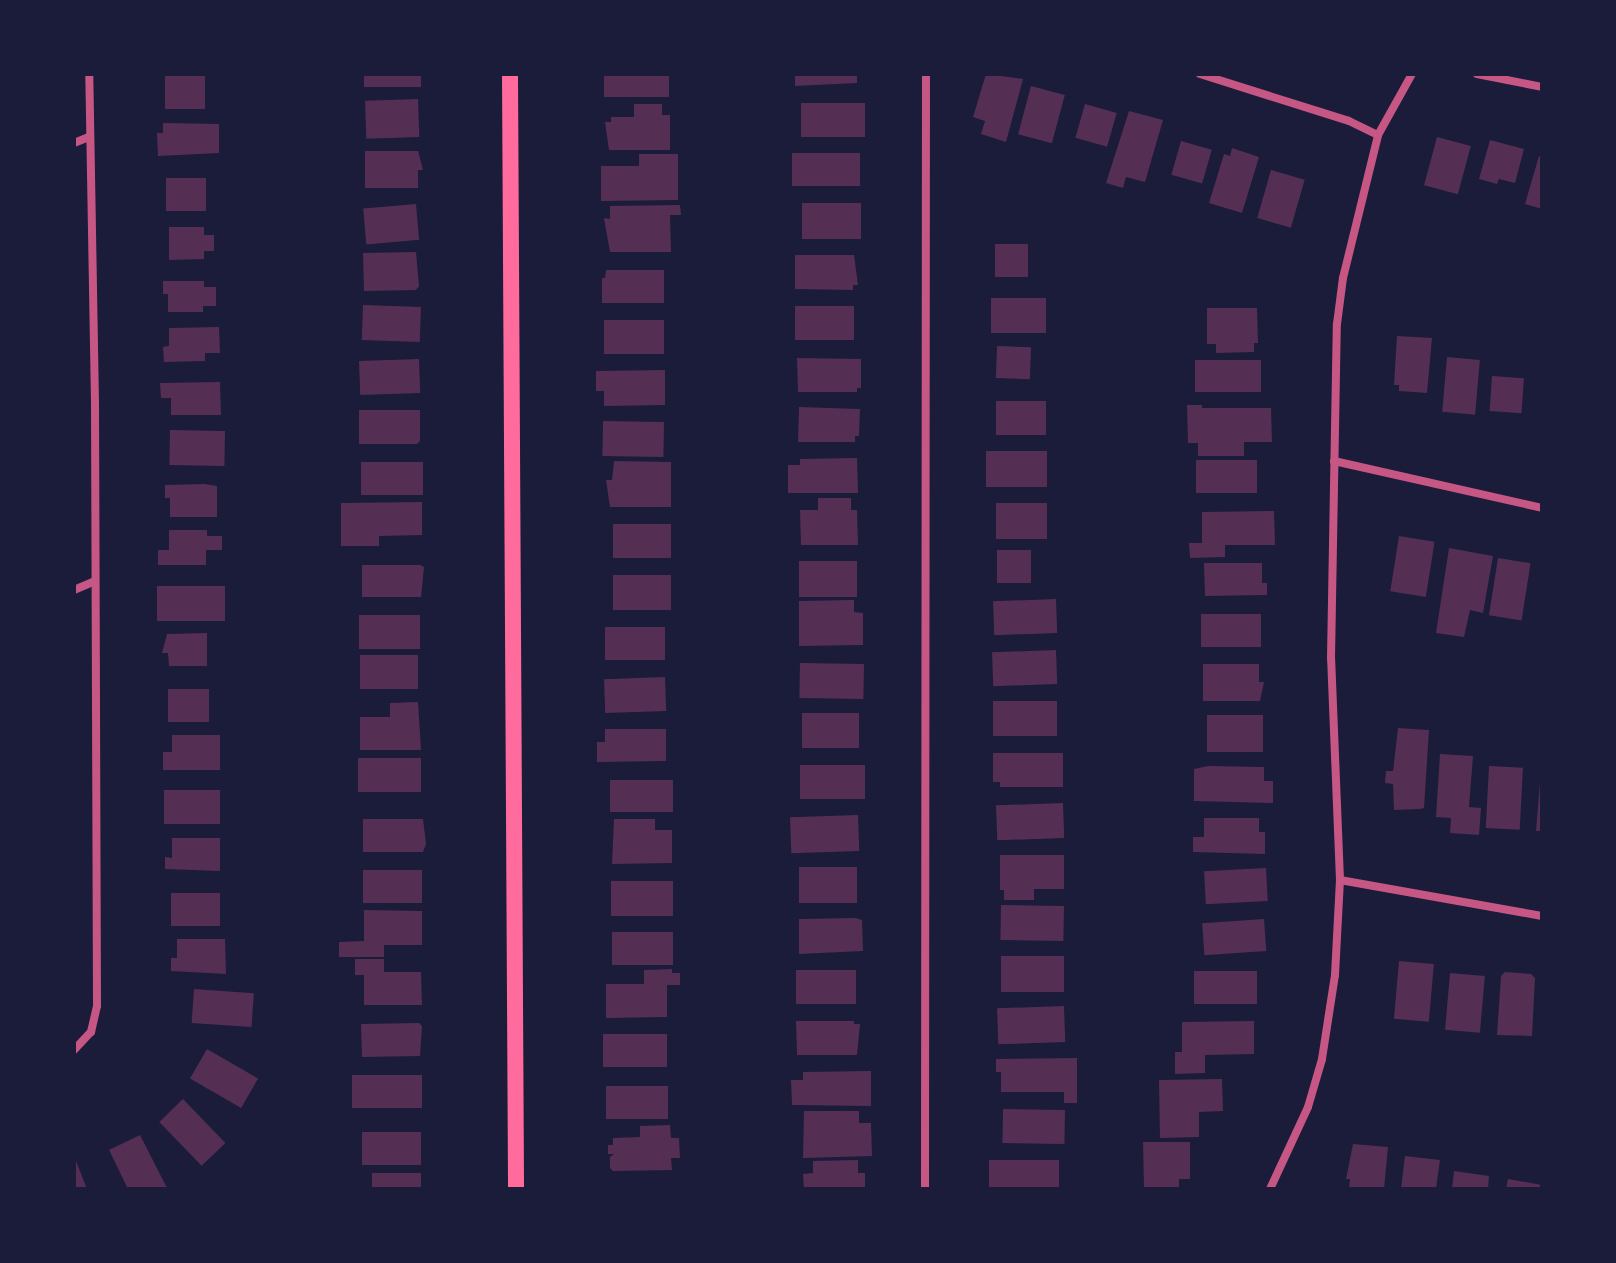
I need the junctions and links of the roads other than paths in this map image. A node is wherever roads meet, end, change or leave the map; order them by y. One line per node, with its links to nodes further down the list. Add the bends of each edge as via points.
1 (89, 74): 9 (street)
2 (510, 74): 18 (main road)
3 (926, 74): 19 (street)
4 (1200, 74): 8 (street)
5 (1412, 74): 8 (street)
6 (1477, 74): 7 (street)
7 (1542, 87)
8 (1378, 135): 11 (street, via 1343,278)
9 (89, 137): 10 (street); 13 (street)
10 (74, 143)
11 (1334, 461): 12 (street); 15 (street, via 1331,658)
12 (1542, 508)
13 (93, 582): 14 (street); 17 (street, via 97,1006 91,1032)
14 (74, 590)
15 (1340, 880): 16 (street); 20 (street, via 1332,1014 1322,1059 1308,1107)
16 (1542, 916)
17 (74, 1050)
18 (516, 1189)
19 (925, 1189)
20 (1270, 1189)

